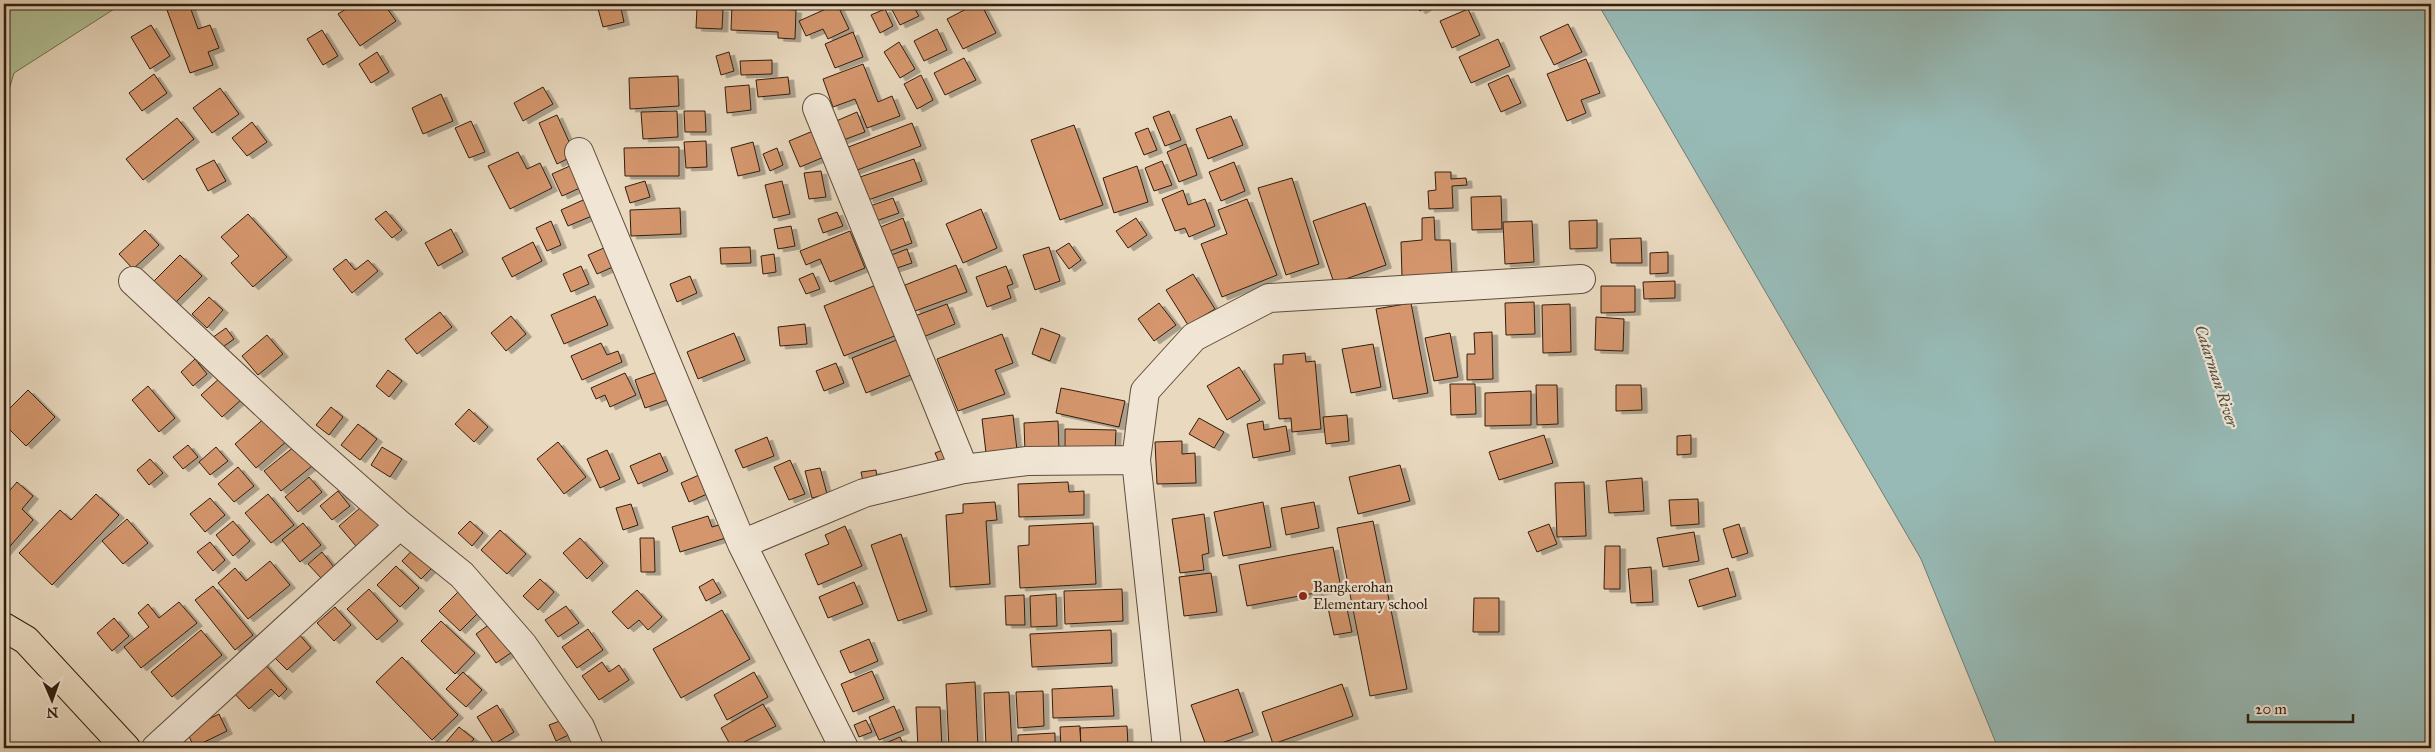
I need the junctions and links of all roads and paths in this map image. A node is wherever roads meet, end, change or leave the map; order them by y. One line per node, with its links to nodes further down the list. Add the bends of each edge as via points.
1 (817, 108): 6 (street)
2 (579, 152): 8 (street)
3 (1581, 279): 5 (street, via 1269,298 1194,337 1145,391)
4 (133, 280): 7 (street, via 300,437)
5 (1136, 460): 6 (street, via 1026,461); 14 (street)
6 (964, 469): 8 (street, via 864,493)
7 (400, 525): 11 (street); 12 (street, via 462,575 523,645 580,727)
8 (742, 544): 13 (street)
9 (4, 627): 10 (main road, via 26,640)
10 (126, 748)
11 (156, 748)
12 (589, 748)
13 (844, 748)
14 (1167, 748)

